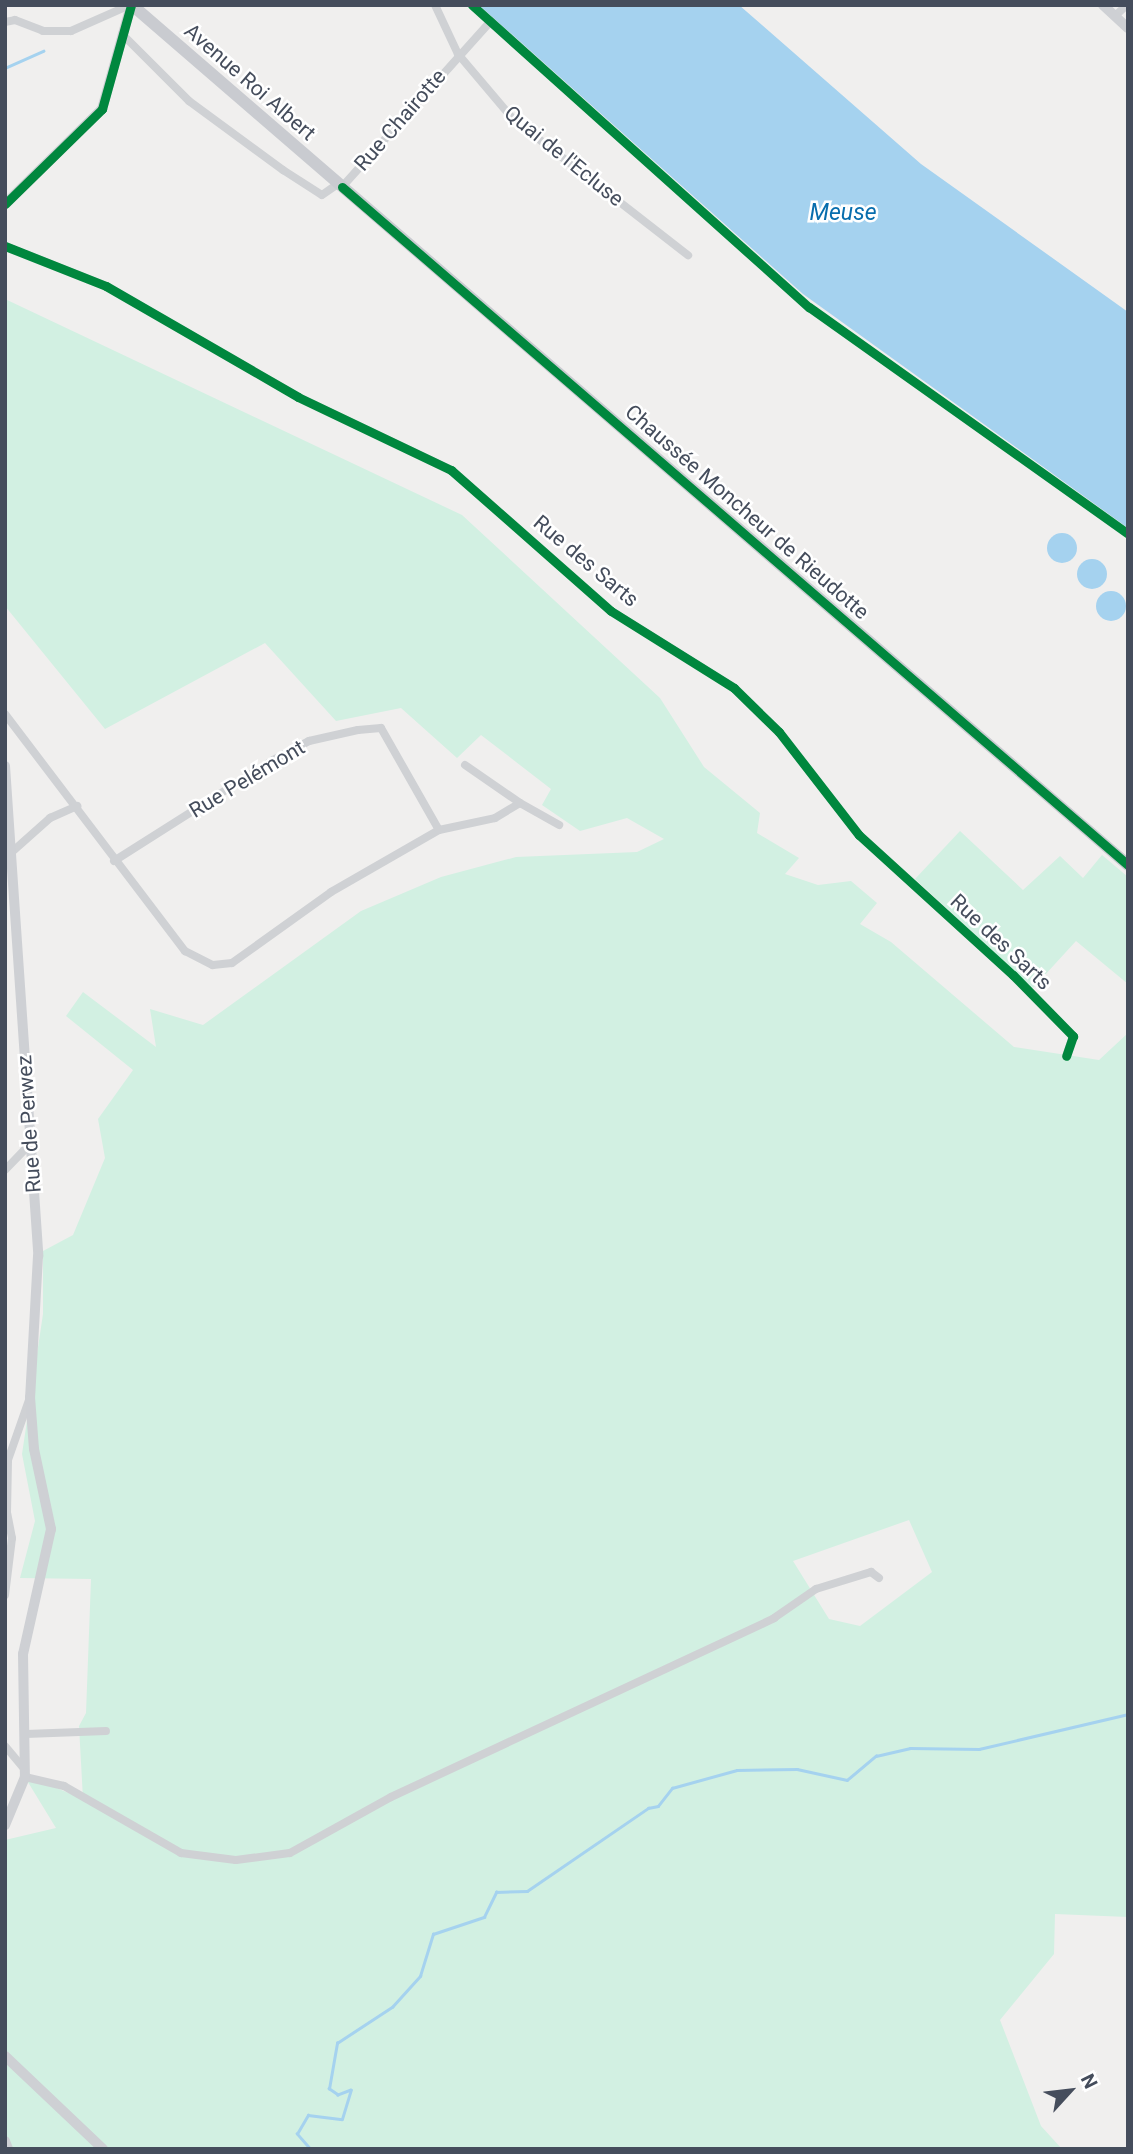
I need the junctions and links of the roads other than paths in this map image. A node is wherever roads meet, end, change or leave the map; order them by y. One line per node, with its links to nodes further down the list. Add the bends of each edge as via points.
1 (131, 5): 7 (street, via 71,31 43,31 16,20); 9 (street); 11 (main road, Avenue Roi Albert)
2 (435, 5): 10 (street, Quai de l'Ecluse)
3 (1103, 5): 5 (street)
4 (1127, 5): 5 (street)
5 (1115, 16): 8 (street)
6 (491, 21): 10 (street, Rue Chairotte)
7 (5, 22)
8 (1128, 28)
9 (122, 34): 11 (street, via 189,101 283,170 322,195); 12 (street, via 102,109)
10 (458, 54): 11 (street, Rue Chairotte); 14 (street, Quai de l'Ecluse, via 513,119)
11 (340, 185): 24 (main road, Chaussée Moncheur de Rieudotte)
12 (5, 204)
13 (5, 246): 25 (street, Rue des Sarts, via 106,286 298,397 451,470 611,611 734,688 779,732 859,835 1073,1036)
14 (688, 255)
15 (5, 713): 19 (street)
16 (465, 765): 18 (street)
17 (5, 766): 22 (street, Rue de Perwez)
18 (520, 803): 20 (street); 21 (street, via 495,818)
19 (77, 806): 22 (street, via 50,818); 23 (street)
20 (559, 825)
21 (439, 830): 23 (street, via 331,892 232,962 213,965 185,951); 23 (street, Rue Pelémont, via 382,728 358,730 310,741 273,760)
22 (13, 851): 26 (street, Rue de Perwez)
23 (114, 861)
24 (1128, 865)
25 (1066, 1055)
26 (30, 1144): 27 (street); 28 (street, Rue de Perwez, via 38,1256)
27 (5, 1170)
28 (30, 1397): 30 (street, Rue de Perwez, via 8,1460 7,1513 12,1538); 32 (street, Rue de Perwez, via 34,1449 51,1529 23,1654)
29 (879, 1578): 34 (street, via 871,1572 816,1589 774,1618 404,1791 290,1853 236,1860 181,1853 64,1786)
30 (5, 1595)
31 (106, 1731): 32 (street)
32 (26, 1734): 34 (street, Rue de Perwez)
33 (5, 1746): 34 (street)
34 (25, 1773): 35 (street, Rue de Perwez)
35 (10, 1803): 36 (street, Rue de Perwez)
36 (5, 1825)
37 (5, 2056): 40 (street)
38 (5, 2141): 39 (street)
39 (8, 2149)
40 (103, 2149)

